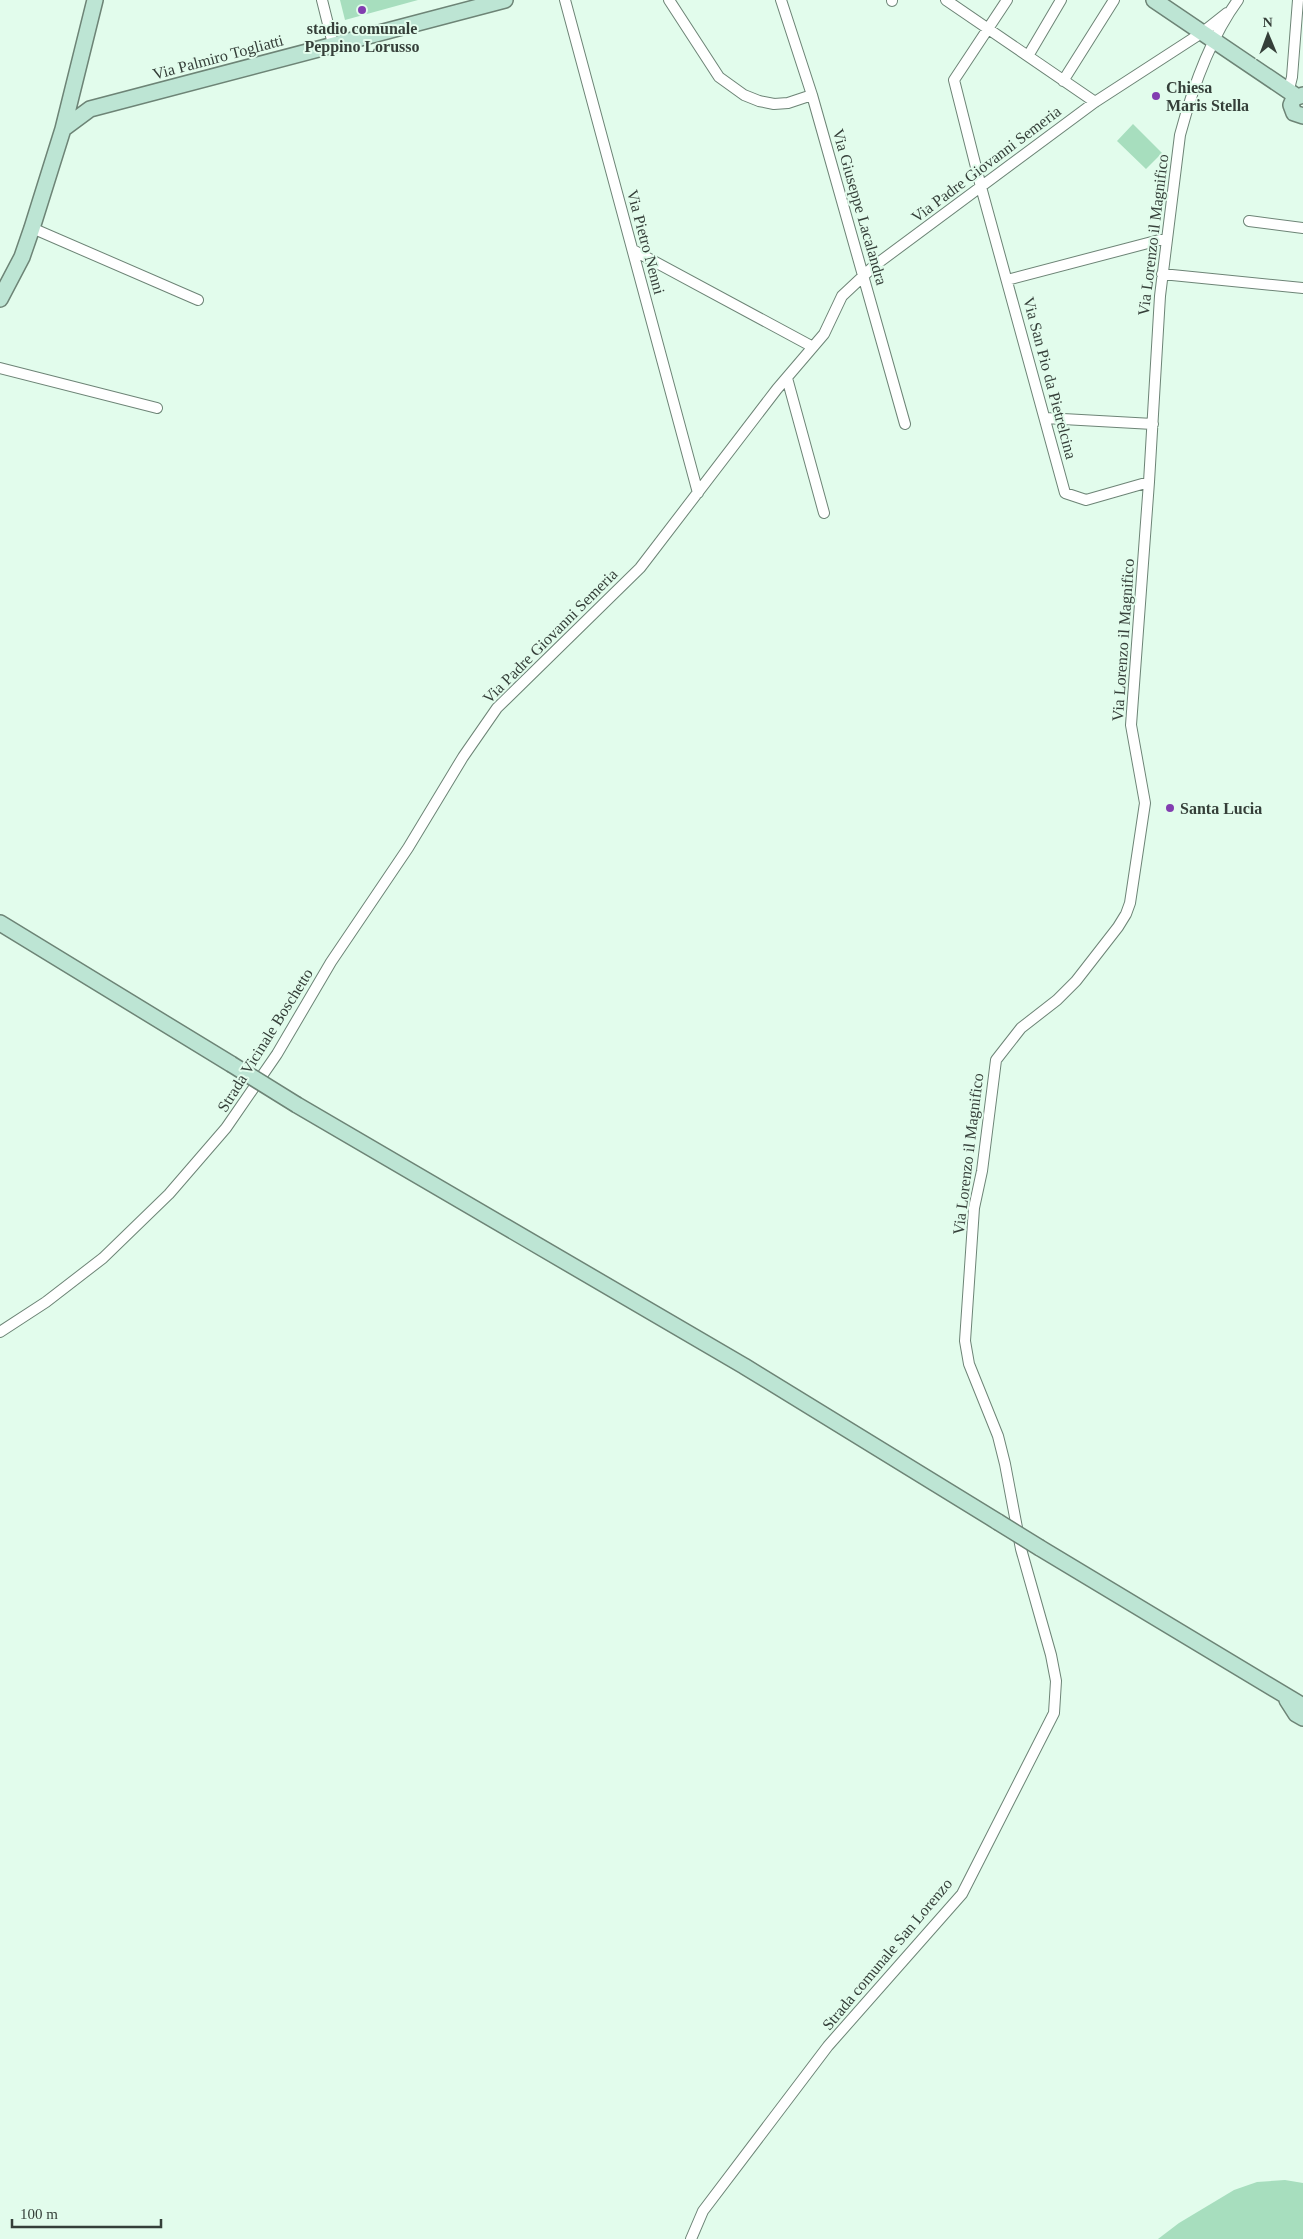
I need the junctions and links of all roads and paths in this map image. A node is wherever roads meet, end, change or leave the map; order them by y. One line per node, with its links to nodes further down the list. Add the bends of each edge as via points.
1 (94, 0): 20 (main road)
2 (322, 0): 17 (street)
3 (505, 0): 17 (main road, Via Palmiro Togliatti)
4 (565, 0): 32 (street, Via Pietro Nenni)
5 (670, 0): 22 (street, via 719,77 744,95 774,104)
6 (781, 0): 22 (street, Via Giuseppe Lacalandra)
7 (1007, 0): 14 (street, Via San Pio da Pietrelcina)
8 (1062, 0): 18 (street)
9 (1114, 0): 19 (street)
10 (1154, 0): 15 (main road)
11 (1238, 0): 15 (street, Via Lorenzo il Magnifico)
12 (1298, 0): 16 (street)
13 (949, 1): 14 (street)
14 (989, 30): 18 (street); 27 (street, Via San Pio da Pietrelcina, via 954,80)
15 (1208, 36): 21 (main road); 23 (street, Via Padre Giovanni Semeria); 31 (street, Via Lorenzo il Magnifico, via 1180,135)
16 (1299, 37): 21 (street, via 1292,77)
17 (334, 44): 24 (main road, Via Palmiro Togliatti)
18 (1028, 56): 19 (street)
19 (1063, 81): 23 (street)
20 (75, 85): 24 (main road, via 80,100); 26 (main road)
21 (1296, 93): 25 (main road, via 1291,108)
22 (812, 95): 34 (street, Via Giuseppe Lacalandra)
23 (1095, 102): 27 (street, Via Padre Giovanni Semeria)
24 (90, 109): 26 (main road, Via Palmiro Togliatti)
25 (1303, 120)
26 (63, 129): 29 (main road)
27 (981, 187): 34 (street, Via Padre Giovanni Semeria); 35 (street, Via San Pio da Pietrelcina)
28 (1249, 221): 30 (street)
29 (32, 228): 37 (main road, via 22,257); 38 (street)
30 (1303, 228)
31 (1167, 238): 33 (street, Via Lorenzo il Magnifico); 35 (street)
32 (632, 250): 39 (street); 47 (street, Via Pietro Nenni)
33 (1162, 274): 36 (street); 45 (street, Via Lorenzo il Magnifico)
34 (864, 276): 39 (street, Via Padre Giovanni Semeria, via 842,296 824,334); 44 (street, Via Giuseppe Lacalandra)
35 (1007, 280): 43 (street, Via San Pio da Pietrelcina)
36 (1303, 288)
37 (0, 299)
38 (198, 300)
39 (813, 347): 41 (street, Via Padre Giovanni Semeria)
40 (0, 368): 42 (street)
41 (786, 378): 47 (street, Via Padre Giovanni Semeria); 48 (street)
42 (157, 408)
43 (1045, 418): 45 (street); 46 (street, Via San Pio da Pietrelcina, via 1065,493 1086,500)
44 (905, 424)
45 (1153, 424): 46 (street, Via Lorenzo il Magnifico)
46 (1149, 482): 52 (street, Via Lorenzo il Magnifico, via 1131,725 1145,803 1130,903 1118,928 1076,981 1021,1028 996,1060 974,1208 965,1341 969,1364 998,1436)
47 (698, 492): 50 (street, Via Padre Giovanni Semeria, via 640,568 497,708)
48 (824, 513)
49 (0, 924): 53 (main road, bridge, via 297,1105 744,1366)
50 (331, 962): 51 (street, Strada Vicinale Boschetto, via 277,1054 226,1128 175,1188 103,1258)
51 (0, 1332)
52 (1021, 1549): 56 (street, Strada comunale San Lorenzo, via 1051,1655 1056,1681 1054,1713 962,1894 828,2046 704,2211)
53 (1283, 1694): 54 (main road); 55 (main road, via 1296,1714)
54 (1303, 1706)
55 (1303, 1718)
56 (691, 2239)

